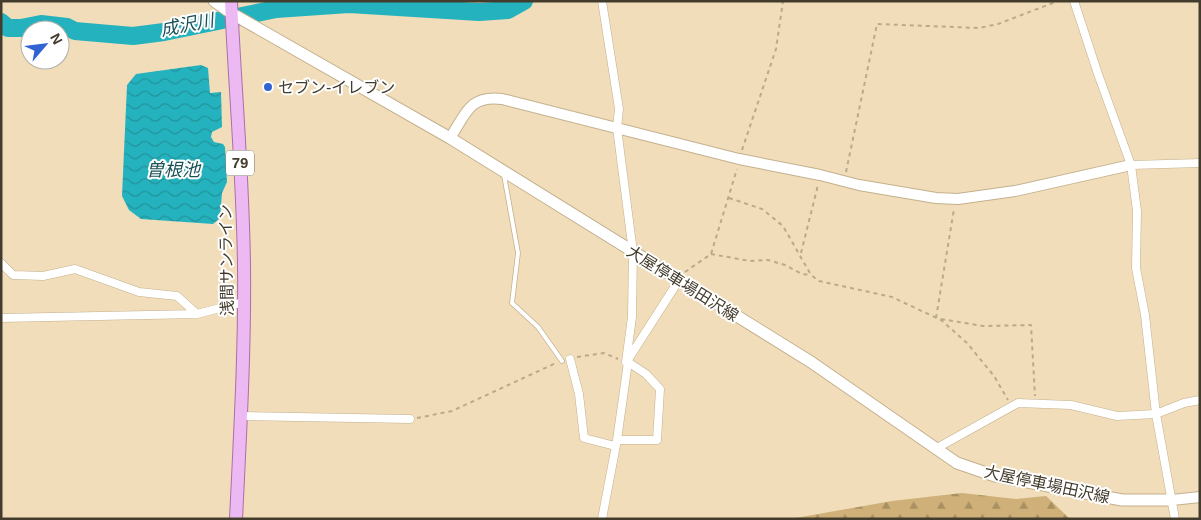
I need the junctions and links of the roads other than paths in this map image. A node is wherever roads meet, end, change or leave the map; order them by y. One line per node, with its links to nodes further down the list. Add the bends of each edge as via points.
1 (214, 1): 4 (main road, 大屋停車場田沢線)
2 (602, 1): 5 (street, via 619,108)
3 (1074, 1): 8 (street)
4 (231, 13): 6 (main road, 大屋停車場田沢線); 13 (main road, 浅間サンライン / 79, via 243,219)
5 (617, 128): 6 (street, via 489,97 477,100); 8 (street, via 739,159 936,198 956,199 1015,192); 10 (street)
6 (450, 138): 9 (main road, 大屋停車場田沢線)
7 (1200, 163): 8 (street)
8 (1131, 165): 19 (street, via 1137,211 1136,268 1145,315)
9 (504, 172): 10 (main road, 大屋停車場田沢線); 16 (lane, via 518,252 512,303)
10 (633, 252): 12 (main road, 大屋停車場田沢線); 17 (street, via 632,317)
11 (1, 263): 14 (street, via 13,275 43,276 75,269 139,292 177,296)
12 (680, 280): 17 (street); 23 (main road, 大屋停車場田沢線, via 811,362)
13 (244, 302): 14 (street); 20 (main road, 浅間サンライン / 79)
14 (196, 314): 15 (street)
15 (1, 318)
16 (566, 360): 22 (street, via 579,394 584,438)
17 (627, 362): 22 (street); 22 (street, via 646,374 660,389 657,440)
18 (1200, 400): 19 (street)
19 (1156, 414): 23 (street, via 1116,416 1071,406 1018,403); 25 (street)
20 (240, 416): 21 (street); 26 (main road, 浅間サンライン / 79)
21 (410, 419)
22 (616, 443): 27 (street)
23 (937, 448): 25 (main road, 大屋停車場田沢線, via 957,463 995,476 1122,500)
24 (1200, 497): 25 (street)
25 (1172, 500): 28 (street)
26 (236, 519)
27 (602, 519)
28 (1175, 519)

